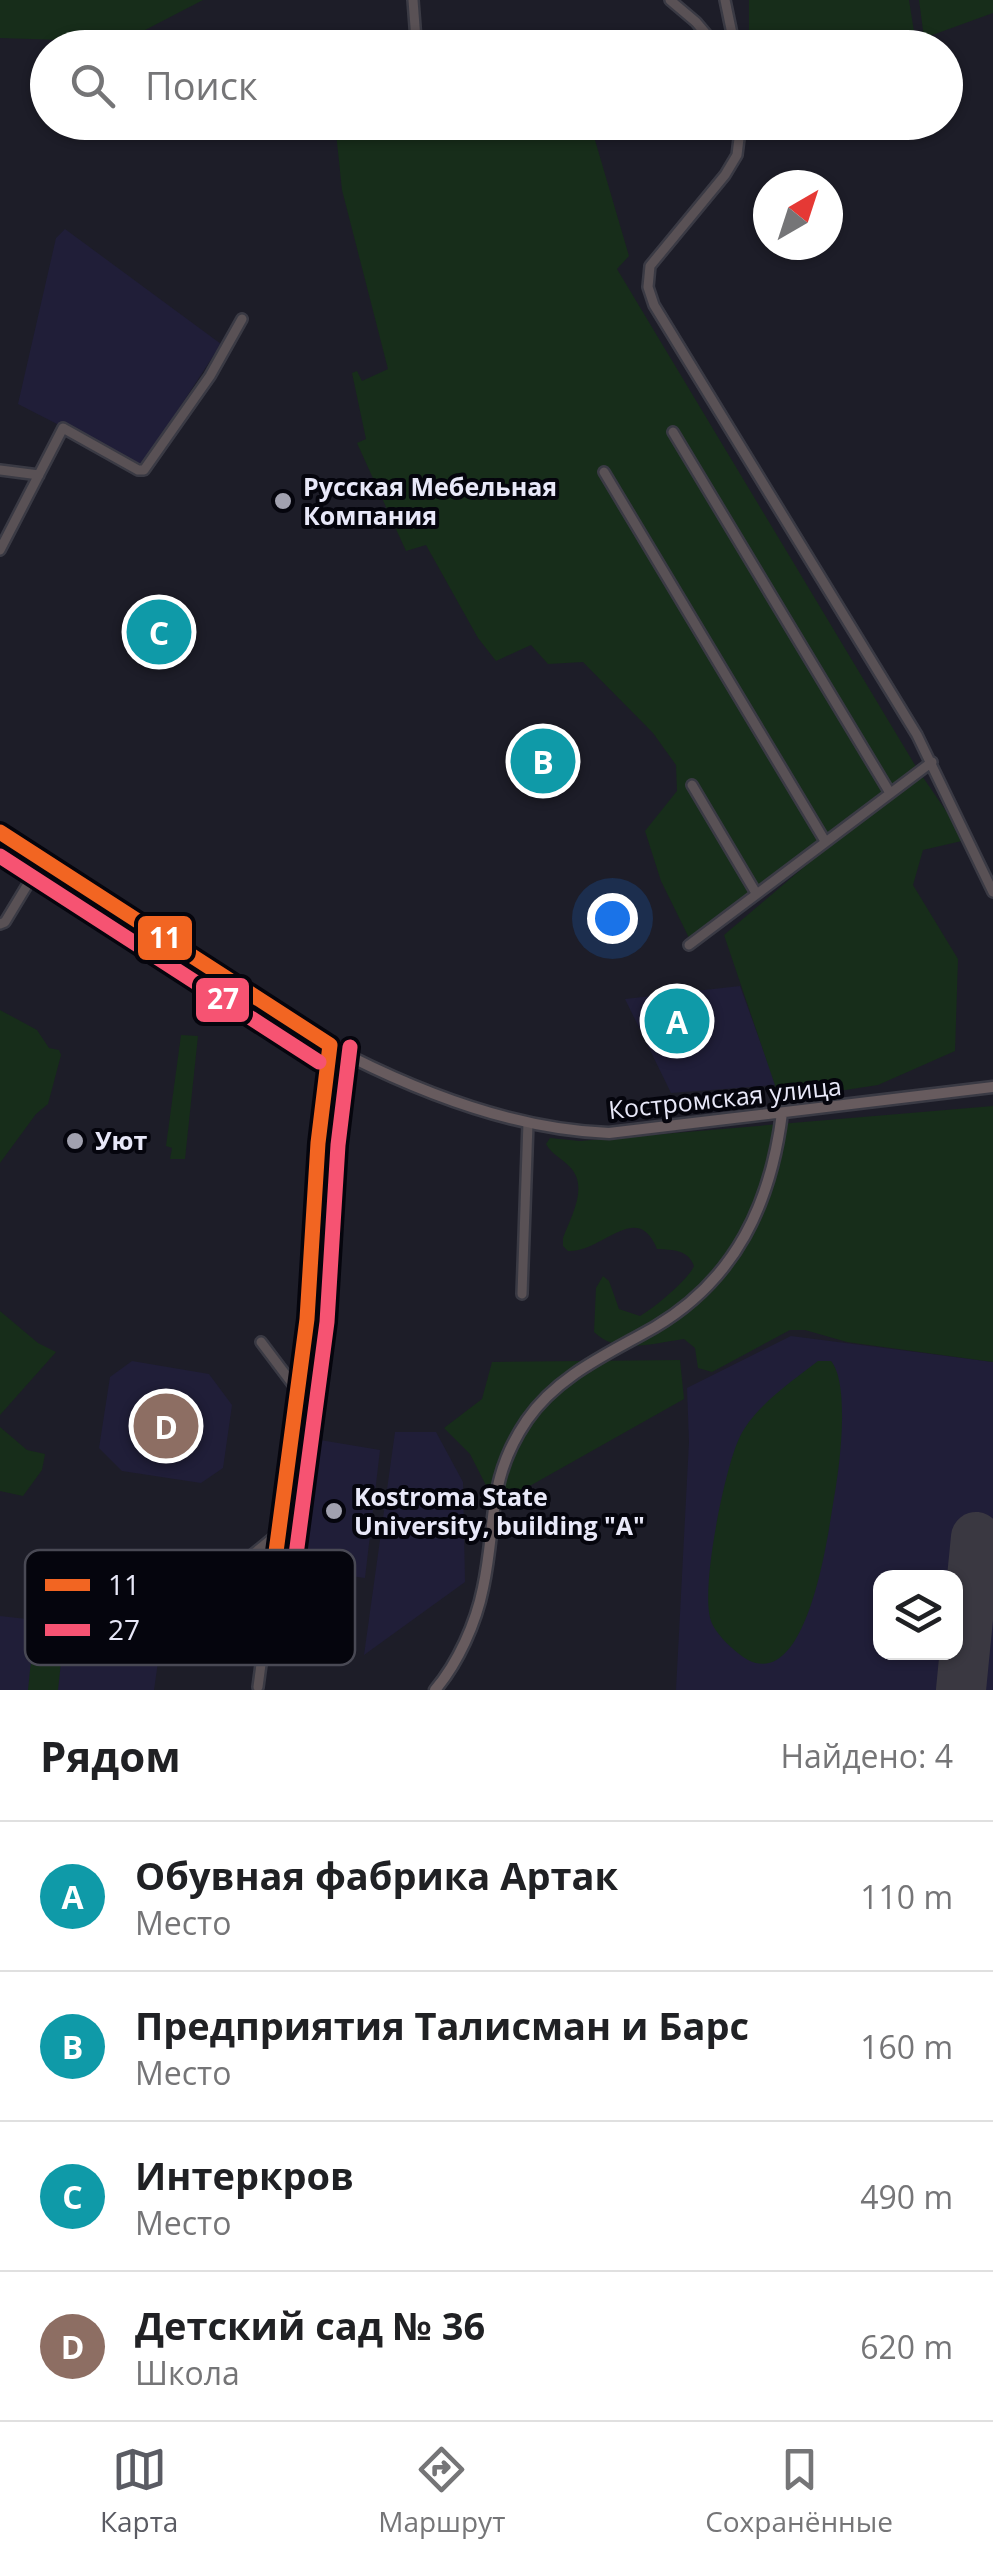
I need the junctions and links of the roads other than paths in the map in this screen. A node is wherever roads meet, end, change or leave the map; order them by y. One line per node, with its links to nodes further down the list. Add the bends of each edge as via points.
1 (413, 0): 4 (street)
2 (670, 0): 5 (street)
3 (725, 0): 6 (street)
4 (415, 30)
5 (703, 30)
6 (731, 30)
7 (738, 140): 14 (street, via 737,154 710,194 655,258 648,286)
8 (242, 319): 12 (street, via 144,470 63,428)
9 (673, 432): 16 (street)
10 (0, 470): 12 (street)
11 (604, 472): 18 (street)
12 (39, 475): 13 (street)
13 (0, 550)
14 (932, 762): 16 (street); 20 (street)
15 (692, 785): 21 (street)
16 (890, 793): 18 (street)
17 (0, 832): 19 (main road, Костромская улица)
18 (825, 842): 21 (street)
19 (43, 859): 22 (street); 24 (main road, Костромская улица)
20 (993, 892)
21 (756, 893): 23 (street)
22 (0, 924)
23 (689, 946)
24 (330, 1045): 27 (main road, Костромская улица, via 390,1077); 30 (street)
25 (993, 1087): 26 (main road, Костромская улица)
26 (782, 1113): 27 (main road, Костромская улица, via 610,1133); 36 (main road, via 760,1205 722,1270 698,1298 561,1384 528,1419 502,1466 483,1588 465,1642)
27 (528, 1124): 28 (street)
28 (522, 1294)
29 (261, 1342): 30 (street)
30 (298, 1390): 31 (street)
31 (279, 1533): 32 (street); 33 (street)
32 (258, 1550)
33 (277, 1550)
34 (261, 1665): 35 (street)
35 (258, 1687)
36 (434, 1690)

